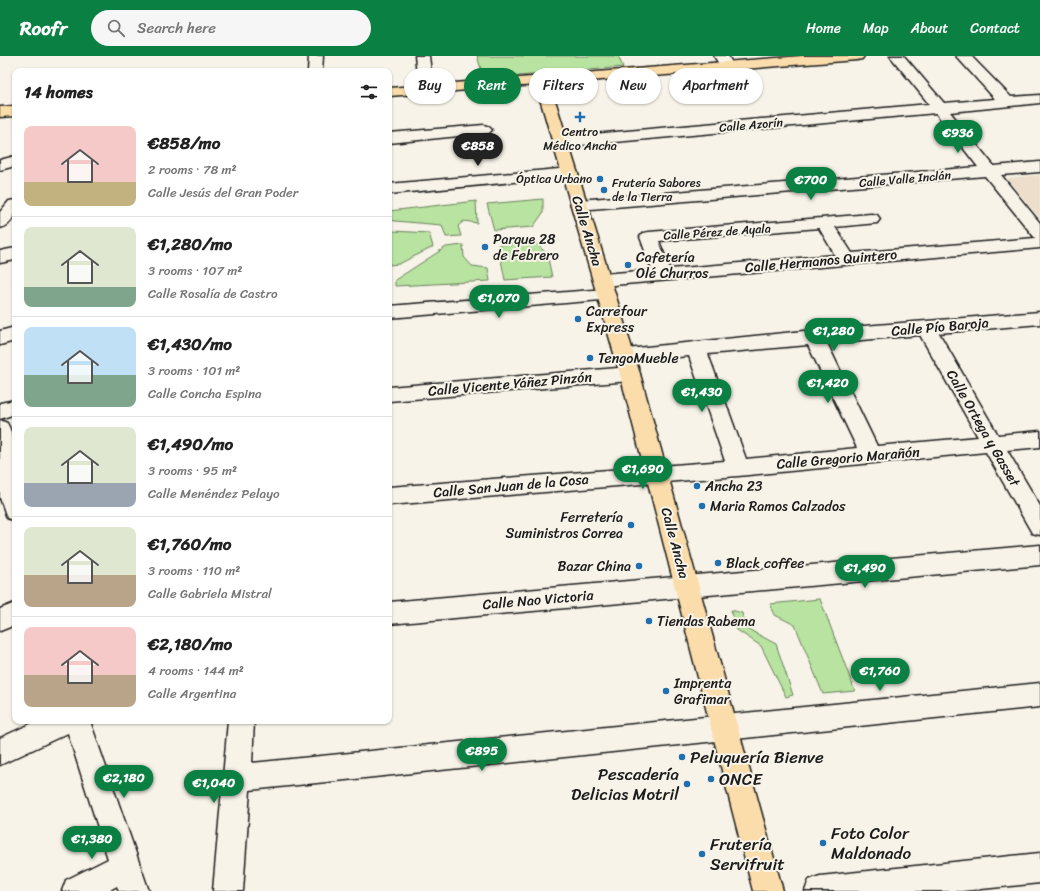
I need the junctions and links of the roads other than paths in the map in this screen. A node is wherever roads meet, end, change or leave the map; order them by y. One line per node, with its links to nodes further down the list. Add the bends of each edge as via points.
1 (316, 56): 8 (street)
2 (422, 56): 9 (street)
3 (858, 56): 6 (main road)
4 (896, 56): 18 (street)
5 (963, 56): 16 (street)
6 (828, 57): 7 (main road)
7 (724, 61): 10 (main road)
8 (315, 68)
9 (423, 68)
10 (598, 76)
11 (529, 83): 12 (main road)
12 (456, 88)
13 (404, 91): 14 (main road)
14 (392, 92)
15 (1040, 99): 16 (street, Calle Azorín)
16 (1006, 102): 18 (street, Calle Azorín)
17 (549, 104): 23 (main road, Calle Ancha)
18 (941, 109): 23 (street, Calle Azorín); 25 (street)
19 (12, 111): 20 (main road)
20 (0, 112)
21 (484, 130): 22 (street)
22 (392, 138)
23 (560, 142): 26 (main road, Calle Ancha)
24 (1040, 167): 25 (street, Calle Valle Inclán)
25 (989, 172): 28 (street, Calle Valle Inclán); 33 (street)
26 (570, 173): 27 (street); 28 (main road, Calle Ancha)
27 (392, 190)
28 (579, 205): 39 (main road, Calle Ancha)
29 (12, 209): 31 (street)
30 (871, 219): 32 (street, Calle Pérez de Ayala)
31 (0, 223)
32 (825, 224): 37 (street); 38 (street, Calle Pérez de Ayala, via 649,237)
33 (1040, 234)
34 (1040, 243): 37 (street, Calle Hermanos Quintero)
35 (12, 255): 36 (street)
36 (0, 257)
37 (846, 259): 38 (street, Calle Hermanos Quintero)
38 (662, 274): 39 (street, Calle Hermanos Quintero)
39 (604, 287): 40 (street, Calle Hermanos Quintero); 47 (main road, Calle Ancha)
40 (392, 312)
41 (1040, 318): 42 (street, Calle Pío Baroja)
42 (926, 328): 44 (street, Calle Pío Baroja); 53 (street, Calle Ortega y Gasset)
43 (12, 335): 45 (street)
44 (814, 337): 46 (street, Calle Pío Baroja); 54 (street)
45 (0, 338)
46 (696, 348): 47 (street, Calle Pío Baroja); 55 (street)
47 (627, 364): 48 (street, Calle Vicente Yáñez Pinzón); 56 (main road, Calle Ancha)
48 (392, 394)
49 (12, 408): 50 (street)
50 (0, 411)
51 (0, 428): 58 (street)
52 (1040, 439): 53 (street, Calle Gregorio Marañón)
53 (991, 444): 54 (street, Calle Gregorio Marañón); 59 (street, Calle Ortega y Gasset)
54 (871, 456): 55 (street, Calle Gregorio Marañón)
55 (738, 468): 56 (street, Calle Gregorio Marañón)
56 (657, 474): 57 (street, Calle San Juan de la Cosa); 61 (main road, Calle Ancha)
57 (392, 496)
58 (10, 501)
59 (1040, 526)
60 (1040, 555): 61 (street, Calle Nao Victoria)
61 (687, 586): 62 (street, Calle Nao Victoria); 69 (main road, Calle Ancha)
62 (392, 613)
63 (12, 615): 64 (street)
64 (0, 620)
65 (1040, 695): 69 (street)
66 (59, 724): 70 (street)
67 (78, 724): 73 (street)
68 (241, 724): 71 (street)
69 (724, 727): 71 (street); 76 (main road, Calle Ancha)
70 (0, 752)
71 (236, 778): 75 (street)
72 (1040, 868): 77 (street)
73 (130, 878): 74 (street)
74 (77, 891)
75 (228, 891)
76 (768, 891)
77 (820, 891)

